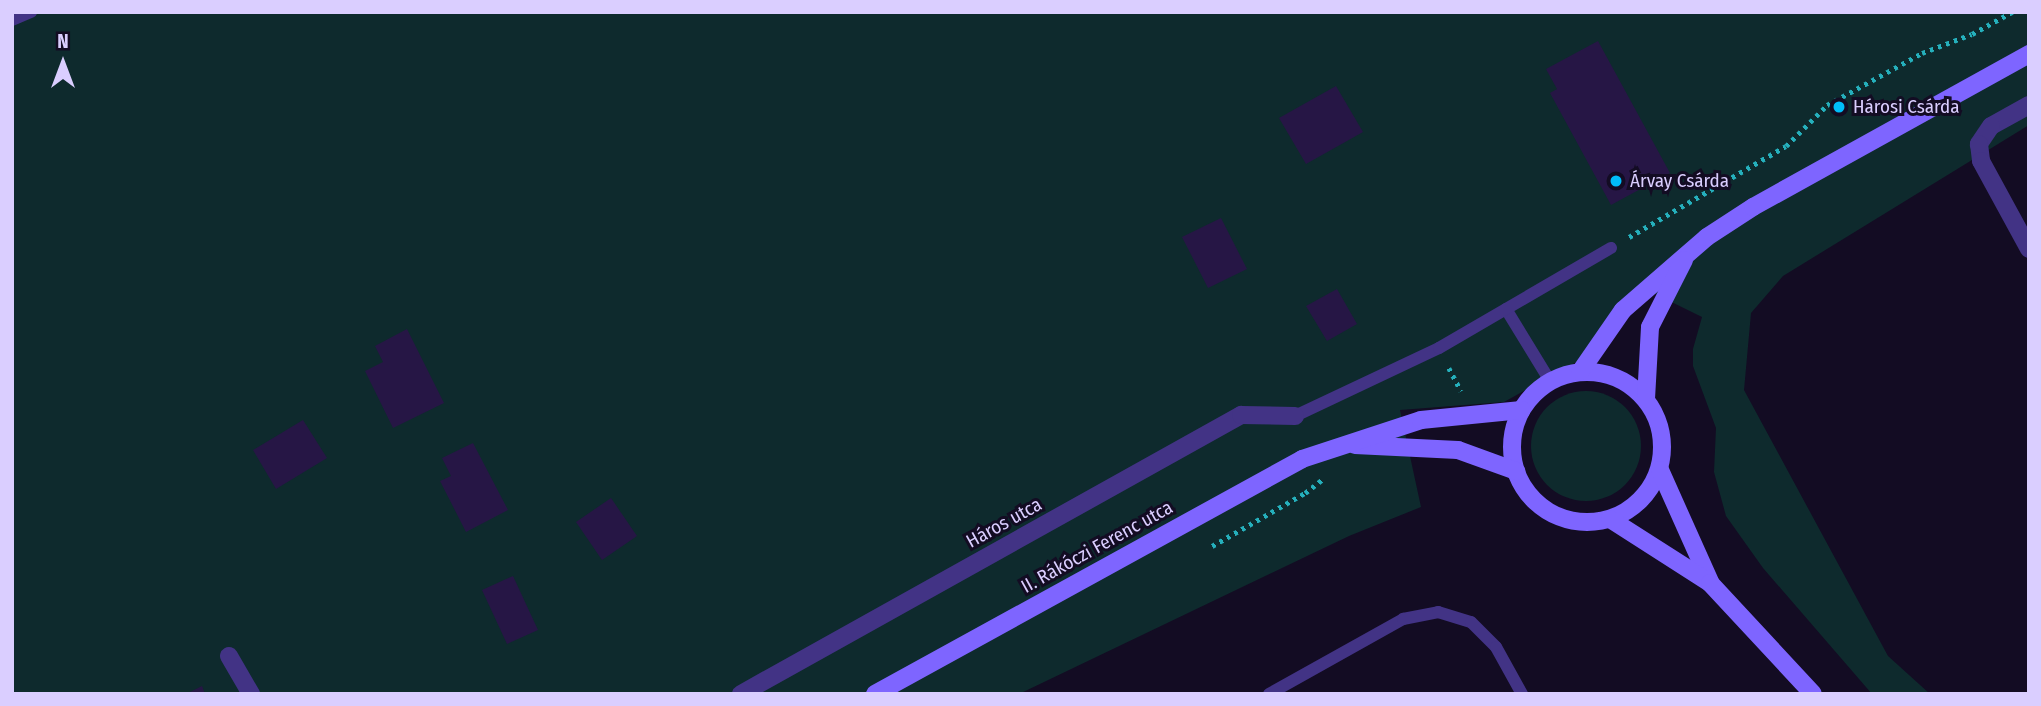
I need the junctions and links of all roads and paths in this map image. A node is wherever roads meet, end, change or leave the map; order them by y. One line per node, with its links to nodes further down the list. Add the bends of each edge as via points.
1 (32, 12): 3 (lane)
2 (2012, 12): 6 (path, via 1827,104 1786,146)
3 (12, 20)
4 (2029, 54): 8 (main road, via 1753,207)
5 (2029, 105): 7 (street, via 1991,126 1979,144 1981,161)
6 (1611, 248): 9 (lane)
7 (2029, 249)
8 (1689, 251): 10 (main road, via 1623,310); 12 (main road, via 1650,327)
9 (1506, 309): 11 (lane); 14 (lane, via 1439,348)
10 (1580, 372): 11 (main road); 12 (main road, via 1605,373)
11 (1550, 381): 13 (main road)
12 (1646, 399): 16 (main road, via 1659,421 1663,445)
13 (1522, 410): 15 (main road, II. Rákóczi Ferenc utca, via 1421,420); 17 (main road, via 1514,429)
14 (1294, 416): 22 (street, Háros utca, via 1241,415)
15 (1343, 444): 17 (main road, II. Rákóczi Ferenc utca, via 1458,450); 23 (main road, II. Rákóczi Ferenc utca, via 1302,459)
16 (1660, 470): 18 (main road, via 1649,492 1632,509); 19 (main road)
17 (1516, 471): 18 (main road, via 1543,509 1587,523)
18 (1610, 519): 19 (main road)
19 (1710, 583): 26 (main road)
20 (229, 656): 21 (street)
21 (251, 694)
22 (741, 694)
23 (875, 694)
24 (1269, 694): 25 (lane, via 1404,619 1438,612 1471,622 1496,648)
25 (1522, 694)
26 (1813, 694)

